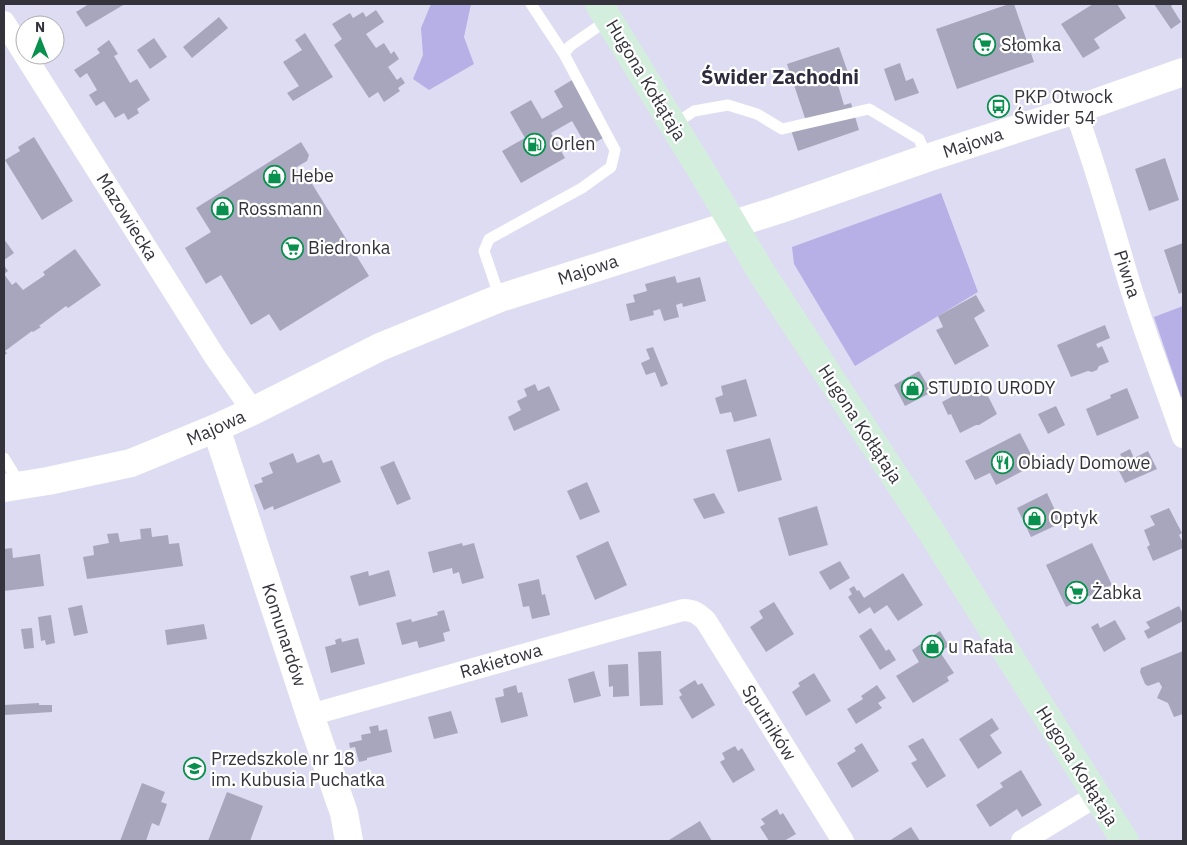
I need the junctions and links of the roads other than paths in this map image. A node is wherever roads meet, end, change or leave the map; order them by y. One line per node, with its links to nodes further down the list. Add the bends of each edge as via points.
1 (531, 4): 4 (lane)
2 (604, 11): 4 (lane); 7 (main road, Hugona Kołłątaja)
3 (4, 22): 11 (street, Mazowiecka, via 215,357)
4 (564, 54): 10 (lane, via 615,150 611,167 582,188 490,239 484,251)
5 (1183, 72): 6 (street, Majowa)
6 (1078, 119): 8 (street, Majowa); 13 (street, Piwna)
7 (673, 125): 8 (lane, via 694,111 728,105 757,114 782,129 869,109 919,139); 9 (main road, Hugona Kołłątaja)
8 (927, 158): 9 (street, Majowa)
9 (733, 224): 10 (street, Majowa); 18 (main road, Hugona Kołłątaja, via 762,275 932,533)
10 (500, 298): 11 (street, Majowa, via 380,346)
11 (253, 411): 12 (street, Majowa)
12 (216, 428): 15 (street, Majowa, via 132,463); 17 (street, Komunardów)
13 (1183, 437)
14 (4, 458): 15 (lane)
15 (12, 487)
16 (691, 610): 17 (street, Rakietowa); 20 (street, Sputników, via 706,622)
17 (310, 715): 19 (street, Komunardów, via 344,813)
18 (1096, 796): 21 (street); 22 (main road, Hugona Kołłątaja)
19 (349, 841)
20 (843, 841)
21 (1022, 841)
22 (1125, 841)

